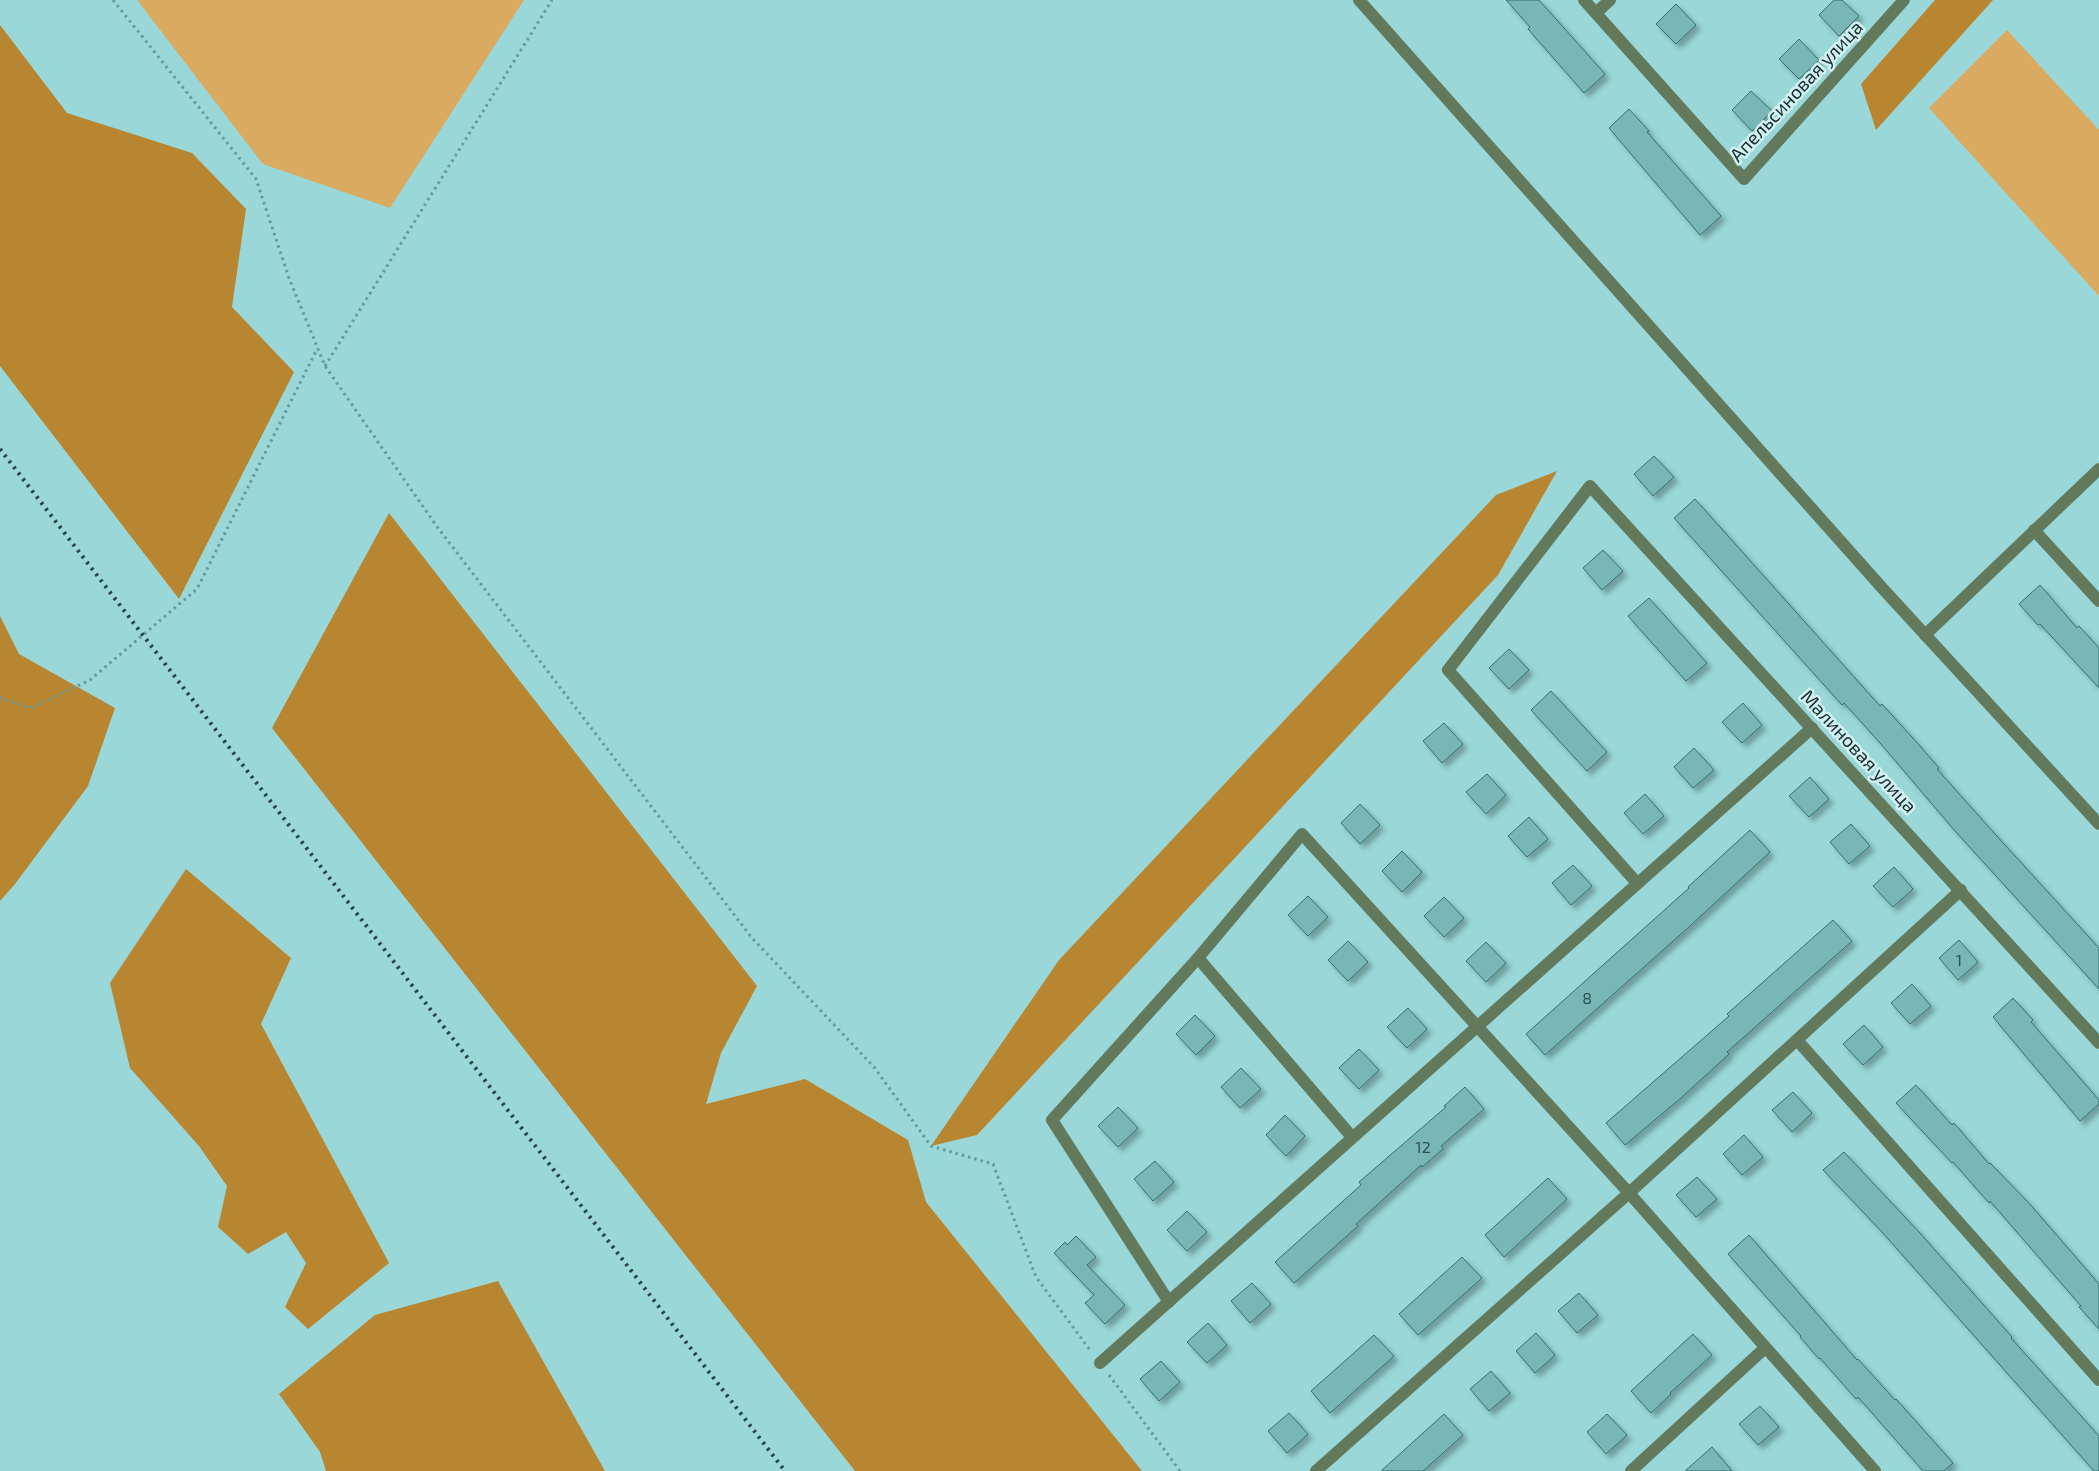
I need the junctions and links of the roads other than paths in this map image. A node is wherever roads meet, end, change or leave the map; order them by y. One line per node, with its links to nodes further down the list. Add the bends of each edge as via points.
1 (1359, 0): 9 (street)
2 (1584, 0): 5 (street, Апельсиновая улица)
3 (1610, 0): 5 (street)
4 (1904, 0): 5 (street, Апельсиновая улица, via 1744,180)
5 (1596, 13)
6 (2099, 470): 7 (street)
7 (2034, 530): 8 (street); 9 (street)
8 (2099, 601)
9 (1925, 635): 11 (street)
10 (1812, 728): 12 (street); 12 (street, Малиновая улица, via 1590,486 1448,670); 13 (street, Малиновая улица)
11 (2099, 824)
12 (1637, 883): 15 (street)
13 (1961, 890): 16 (street); 17 (street, Малиновая улица)
14 (1198, 958): 15 (street, via 1302,834); 18 (street); 20 (street, via 1052,1120)
15 (1476, 1027): 18 (street); 19 (street)
16 (1797, 1040): 19 (street); 23 (street)
17 (2099, 1043)
18 (1352, 1137): 20 (street)
19 (1629, 1193): 21 (street); 24 (street)
20 (1169, 1302): 22 (street)
21 (1765, 1348): 25 (street); 26 (street)
22 (1100, 1363)
23 (2099, 1380)
24 (1316, 1471)
25 (1631, 1471)
26 (1875, 1471)

